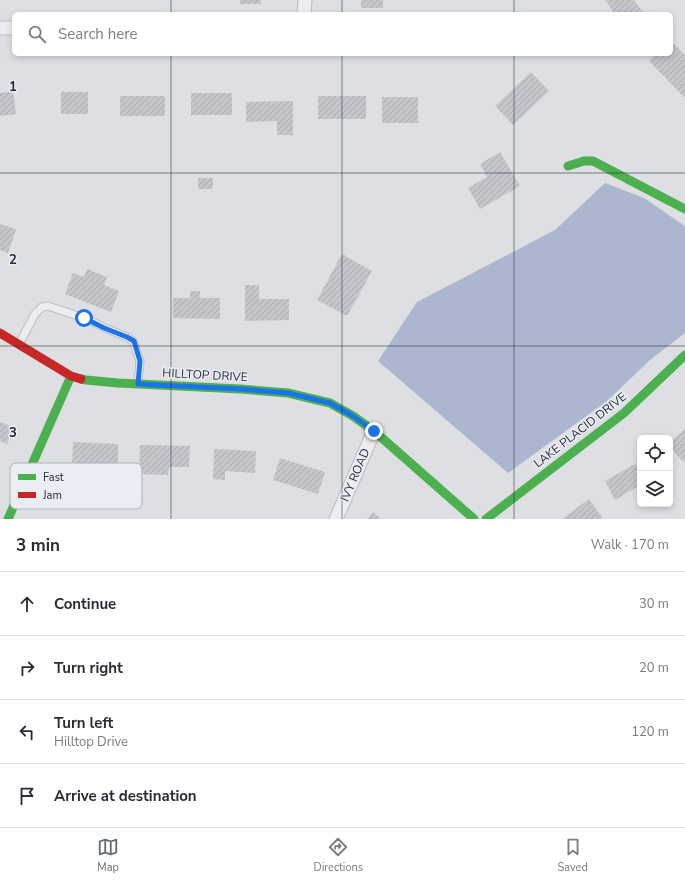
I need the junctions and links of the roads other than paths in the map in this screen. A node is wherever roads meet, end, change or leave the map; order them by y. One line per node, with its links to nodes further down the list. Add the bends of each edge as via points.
1 (305, 0): 2 (street)
2 (304, 12)
3 (0, 28): 4 (street)
4 (12, 28)
5 (568, 166): 6 (street, via 593,161)
6 (685, 209)
7 (0, 333): 8 (street, HILLTOP DRIVE)
8 (18, 344): 10 (street, HILLTOP DRIVE); 11 (lane, via 35,314 42,307 48,306 84,318 134,341 140,361)
9 (685, 355): 18 (street, LAKE PLACID DRIVE, via 624,413)
10 (71, 376): 11 (street, HILLTOP DRIVE, via 86,380); 13 (street)
11 (138, 384): 12 (street, HILLTOP DRIVE, via 288,393 330,403)
12 (374, 431): 16 (street, IVY ROAD); 17 (street, HILLTOP DRIVE)
13 (33, 463)
14 (12, 509): 15 (street)
15 (8, 519)
16 (336, 519)
17 (474, 519)
18 (486, 519)

